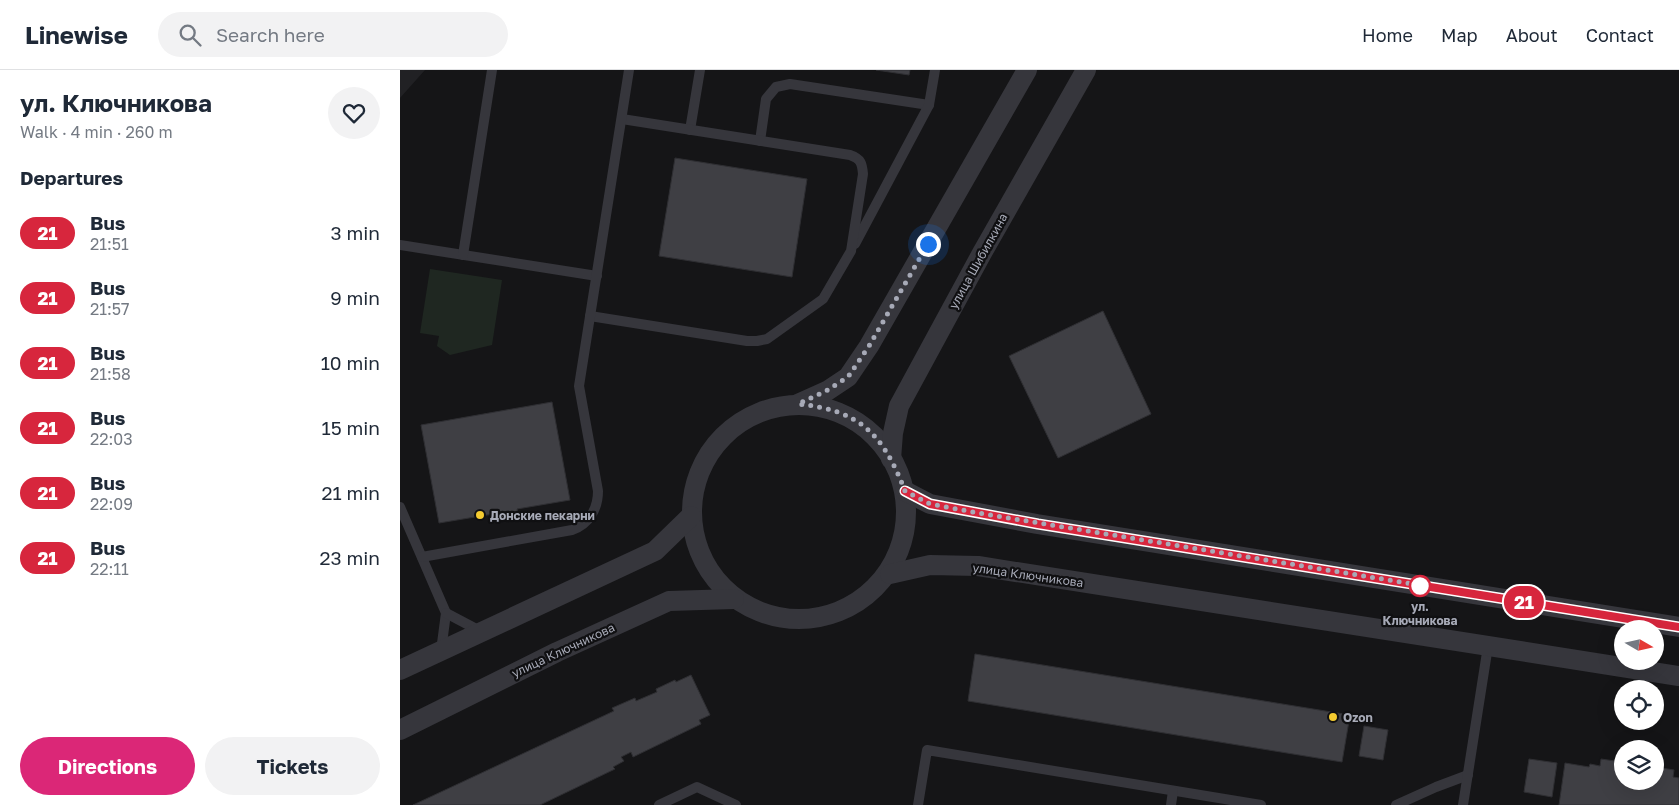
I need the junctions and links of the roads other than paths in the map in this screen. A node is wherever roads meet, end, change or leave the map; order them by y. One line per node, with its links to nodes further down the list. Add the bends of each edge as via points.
1 (492, 70): 13 (lane)
2 (629, 70): 8 (lane)
3 (700, 70): 9 (lane)
4 (935, 70): 7 (lane)
5 (1027, 70): 16 (street, via 869,346 848,377)
6 (1086, 70): 17 (street, улица Шибилкина, via 899,406)
7 (929, 105): 10 (lane, via 790,84 776,87 766,99); 12 (lane)
8 (622, 119): 9 (lane); 14 (lane)
9 (690, 130): 10 (lane)
10 (760, 141): 12 (lane, via 858,158 863,174)
11 (400, 245): 13 (lane)
12 (851, 251): 15 (lane, via 823,299 767,339 747,340)
13 (463, 255): 14 (lane)
14 (597, 276): 15 (lane)
15 (590, 316): 21 (lane, via 579,386 598,491 598,502 588,520 572,530)
16 (798, 404): 17 (street, via 836,410 858,420 884,446); 20 (street, via 760,413 733,428 713,451 697,485)
17 (891, 459): 18 (street)
18 (905, 491): 22 (street, via 903,525); 25 (street, via 930,504 1038,524)
19 (400, 507): 21 (lane)
20 (691, 516): 23 (street, via 701,555); 26 (street, via 655,551)
21 (422, 557): 24 (lane)
22 (890, 574): 23 (street, via 849,608 819,619 791,620 762,615); 27 (street, улица Ключникова, via 930,566 978,566)
23 (734, 599): 31 (street, улица Ключникова, via 670,601 557,652)
24 (446, 613): 26 (lane); 28 (lane)
25 (1679, 628)
26 (482, 632): 28 (street)
27 (1488, 646): 30 (street, улица Ключникова); 32 (lane)
28 (442, 651): 29 (street)
29 (400, 670)
30 (1679, 676)
31 (400, 730)
32 (1468, 775): 39 (lane); 40 (lane)
33 (1173, 791): 36 (lane, via 927,750); 37 (lane); 38 (lane)
34 (659, 805): 35 (lane, via 696,787)
35 (736, 805)
36 (918, 805)
37 (1171, 805)
38 (1261, 805)
39 (1396, 805)
40 (1463, 805)

